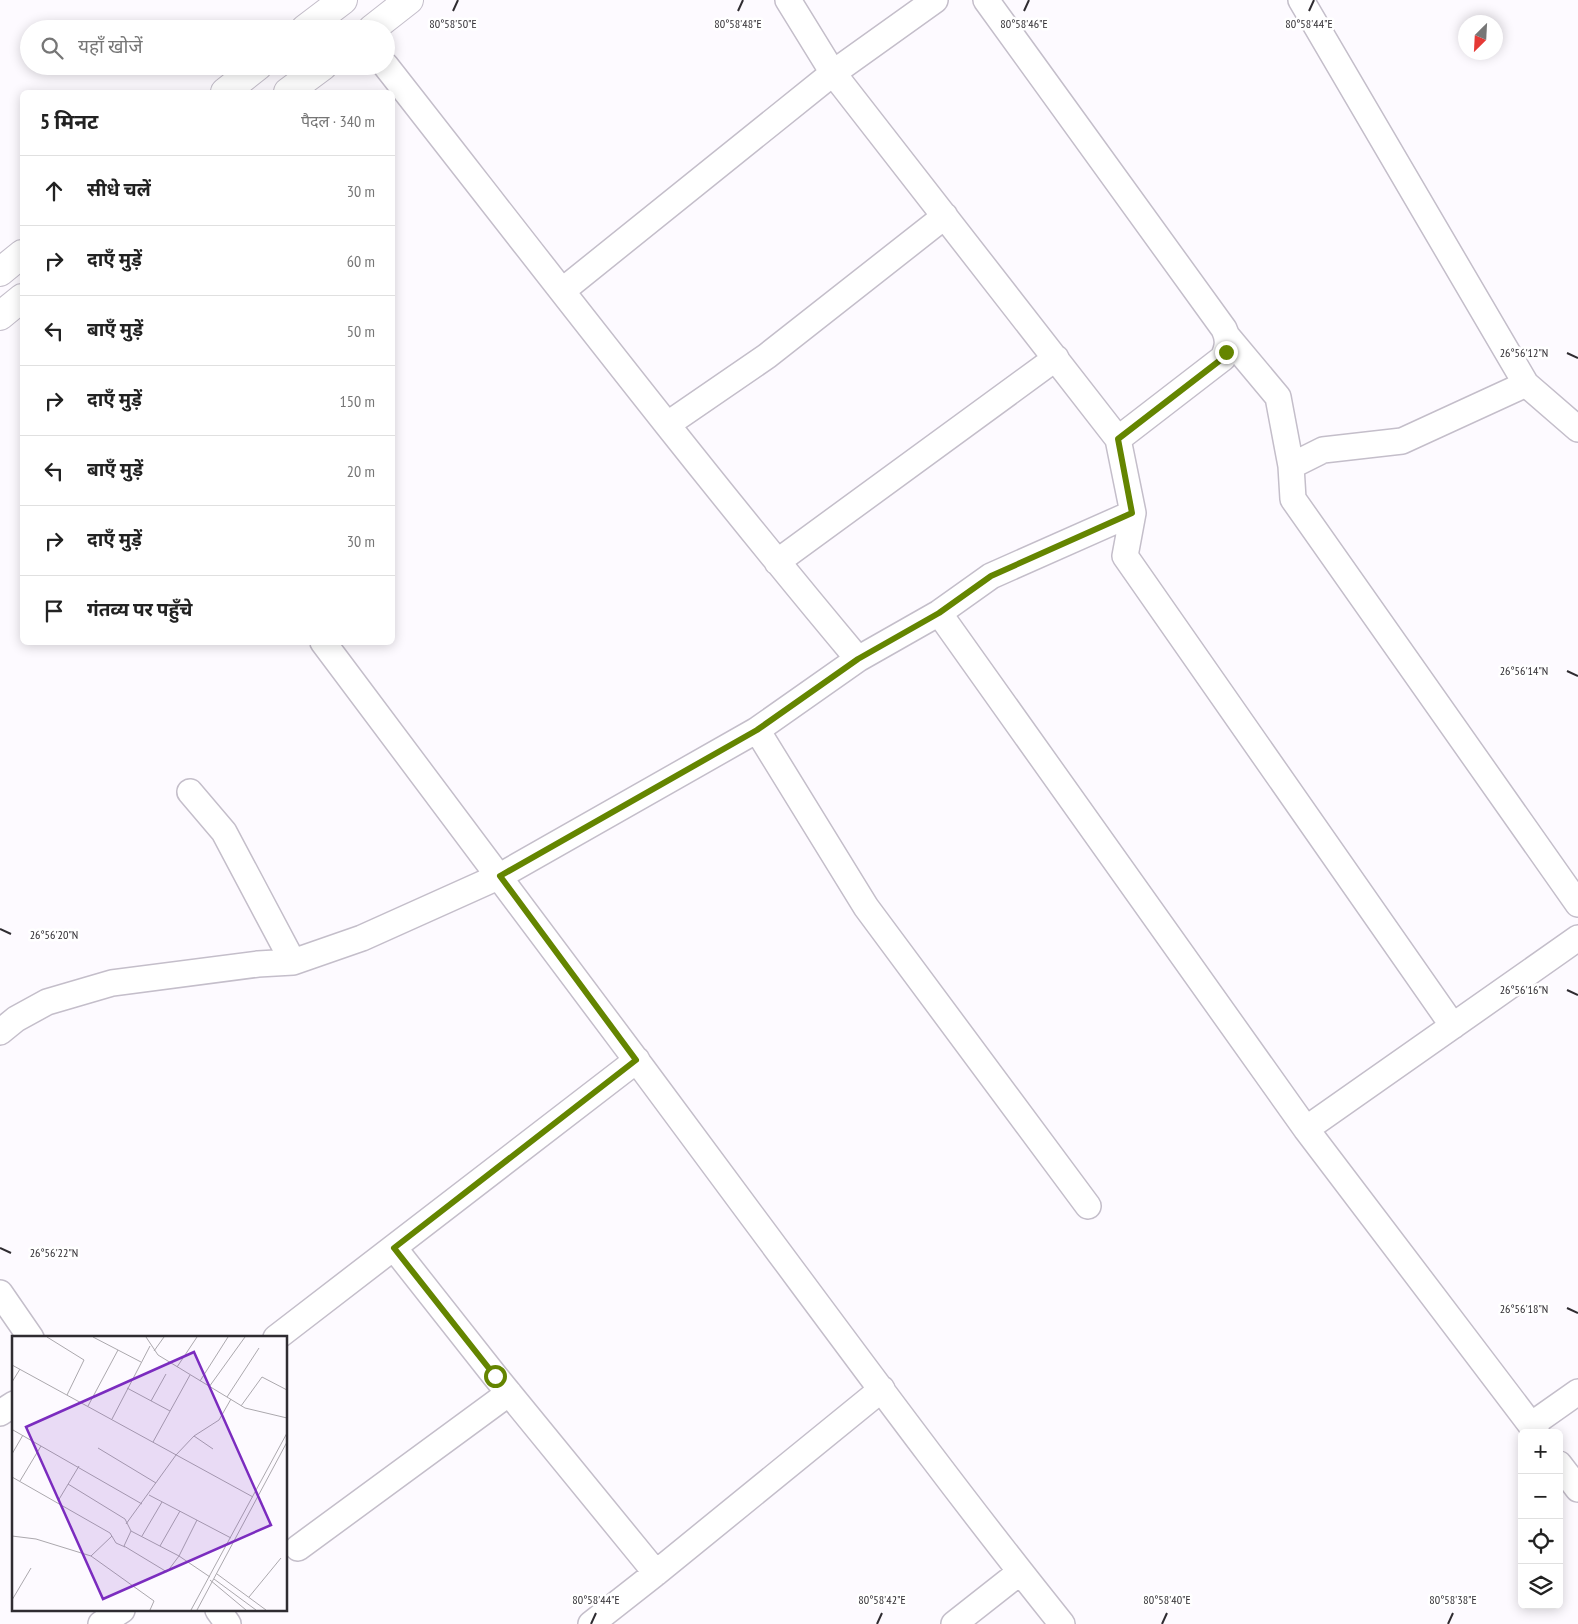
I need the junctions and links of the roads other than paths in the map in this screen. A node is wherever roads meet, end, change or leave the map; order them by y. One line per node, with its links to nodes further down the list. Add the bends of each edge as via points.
1 (343, 0): 7 (main road)
2 (410, 0): 8 (main road)
3 (788, 0): 9 (street)
4 (935, 0): 9 (street)
5 (986, 0): 21 (street)
6 (1301, 0): 23 (street)
7 (317, 20)
8 (384, 20)
9 (833, 73): 15 (street); 18 (street)
10 (247, 75): 13 (main road)
11 (310, 75): 14 (main road)
12 (393, 75): 18 (street)
13 (228, 90)
14 (291, 90)
15 (945, 216): 22 (street); 24 (street, via 767,356)
16 (20, 256): 17 (main road)
17 (0, 272)
18 (562, 291): 24 (street)
19 (20, 300): 20 (main road)
20 (0, 316)
21 (1227, 336): 26 (street, via 1223,358); 27 (street, via 1278,397)
22 (1056, 358): 26 (street); 29 (street)
23 (1526, 384): 25 (street); 27 (street, via 1402,441 1324,450)
24 (668, 424): 29 (street)
25 (1578, 429)
26 (1118, 439): 28 (street)
27 (1291, 466): 36 (street, via 1293,499)
28 (1132, 513): 30 (street, via 991,576); 39 (street, via 1124,556)
29 (777, 562): 32 (street)
30 (939, 613): 32 (street); 42 (street)
31 (325, 645): 35 (street)
32 (858, 659): 33 (street)
33 (757, 730): 35 (street); 43 (street, via 866,907)
34 (190, 792): 38 (street, via 224,832)
35 (500, 876): 38 (street, via 362,938); 41 (street)
36 (1578, 904)
37 (1578, 938): 39 (street)
38 (293, 962): 40 (street, via 112,983 46,1002)
39 (1453, 1026): 42 (street)
40 (0, 1032)
41 (636, 1060): 44 (street); 48 (street)
42 (1306, 1129): 53 (street)
43 (1088, 1206)
44 (394, 1248): 47 (street); 50 (street)
45 (1, 1297): 46 (street)
46 (30, 1336)
47 (279, 1336)
48 (882, 1389): 57 (street); 58 (street)
49 (1578, 1392): 53 (street)
50 (510, 1393): 56 (street); 58 (street)
51 (12, 1405): 52 (street)
52 (0, 1413)
53 (1534, 1429)
54 (1563, 1469): 55 (street)
55 (1578, 1490)
56 (298, 1548)
57 (1020, 1572): 64 (street); 65 (street)
58 (656, 1573): 63 (street)
59 (119, 1612): 61 (street)
60 (219, 1612): 62 (street)
61 (101, 1624)
62 (228, 1624)
63 (591, 1624)
64 (954, 1624)
65 (1062, 1624)

